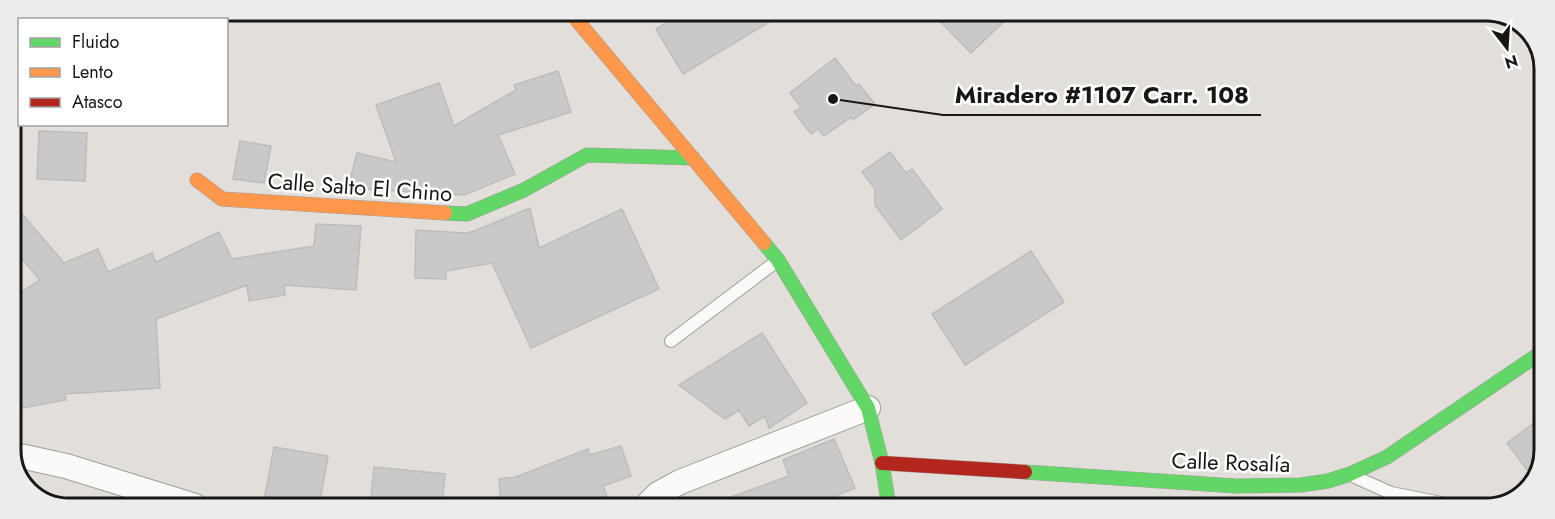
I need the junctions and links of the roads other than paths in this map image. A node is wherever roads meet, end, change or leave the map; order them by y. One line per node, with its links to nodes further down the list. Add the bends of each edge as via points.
1 (578, 21): 2 (street)
2 (693, 158): 3 (street, Calle Salto El Chino, via 587,155 524,190 467,214 222,199); 4 (street)
3 (197, 180)
4 (778, 260): 5 (lane); 7 (street)
5 (671, 341)
6 (1534, 357): 10 (street, Calle Rosalía, via 1387,457)
7 (868, 408): 9 (street); 12 (street, via 680,482)
8 (21, 456): 11 (street)
9 (882, 463): 10 (street, Calle Rosalía, via 1236,486 1300,485); 13 (street)
10 (1350, 474): 14 (lane, via 1391,493)
11 (169, 498)
12 (654, 498)
13 (888, 498)
14 (1416, 498)

